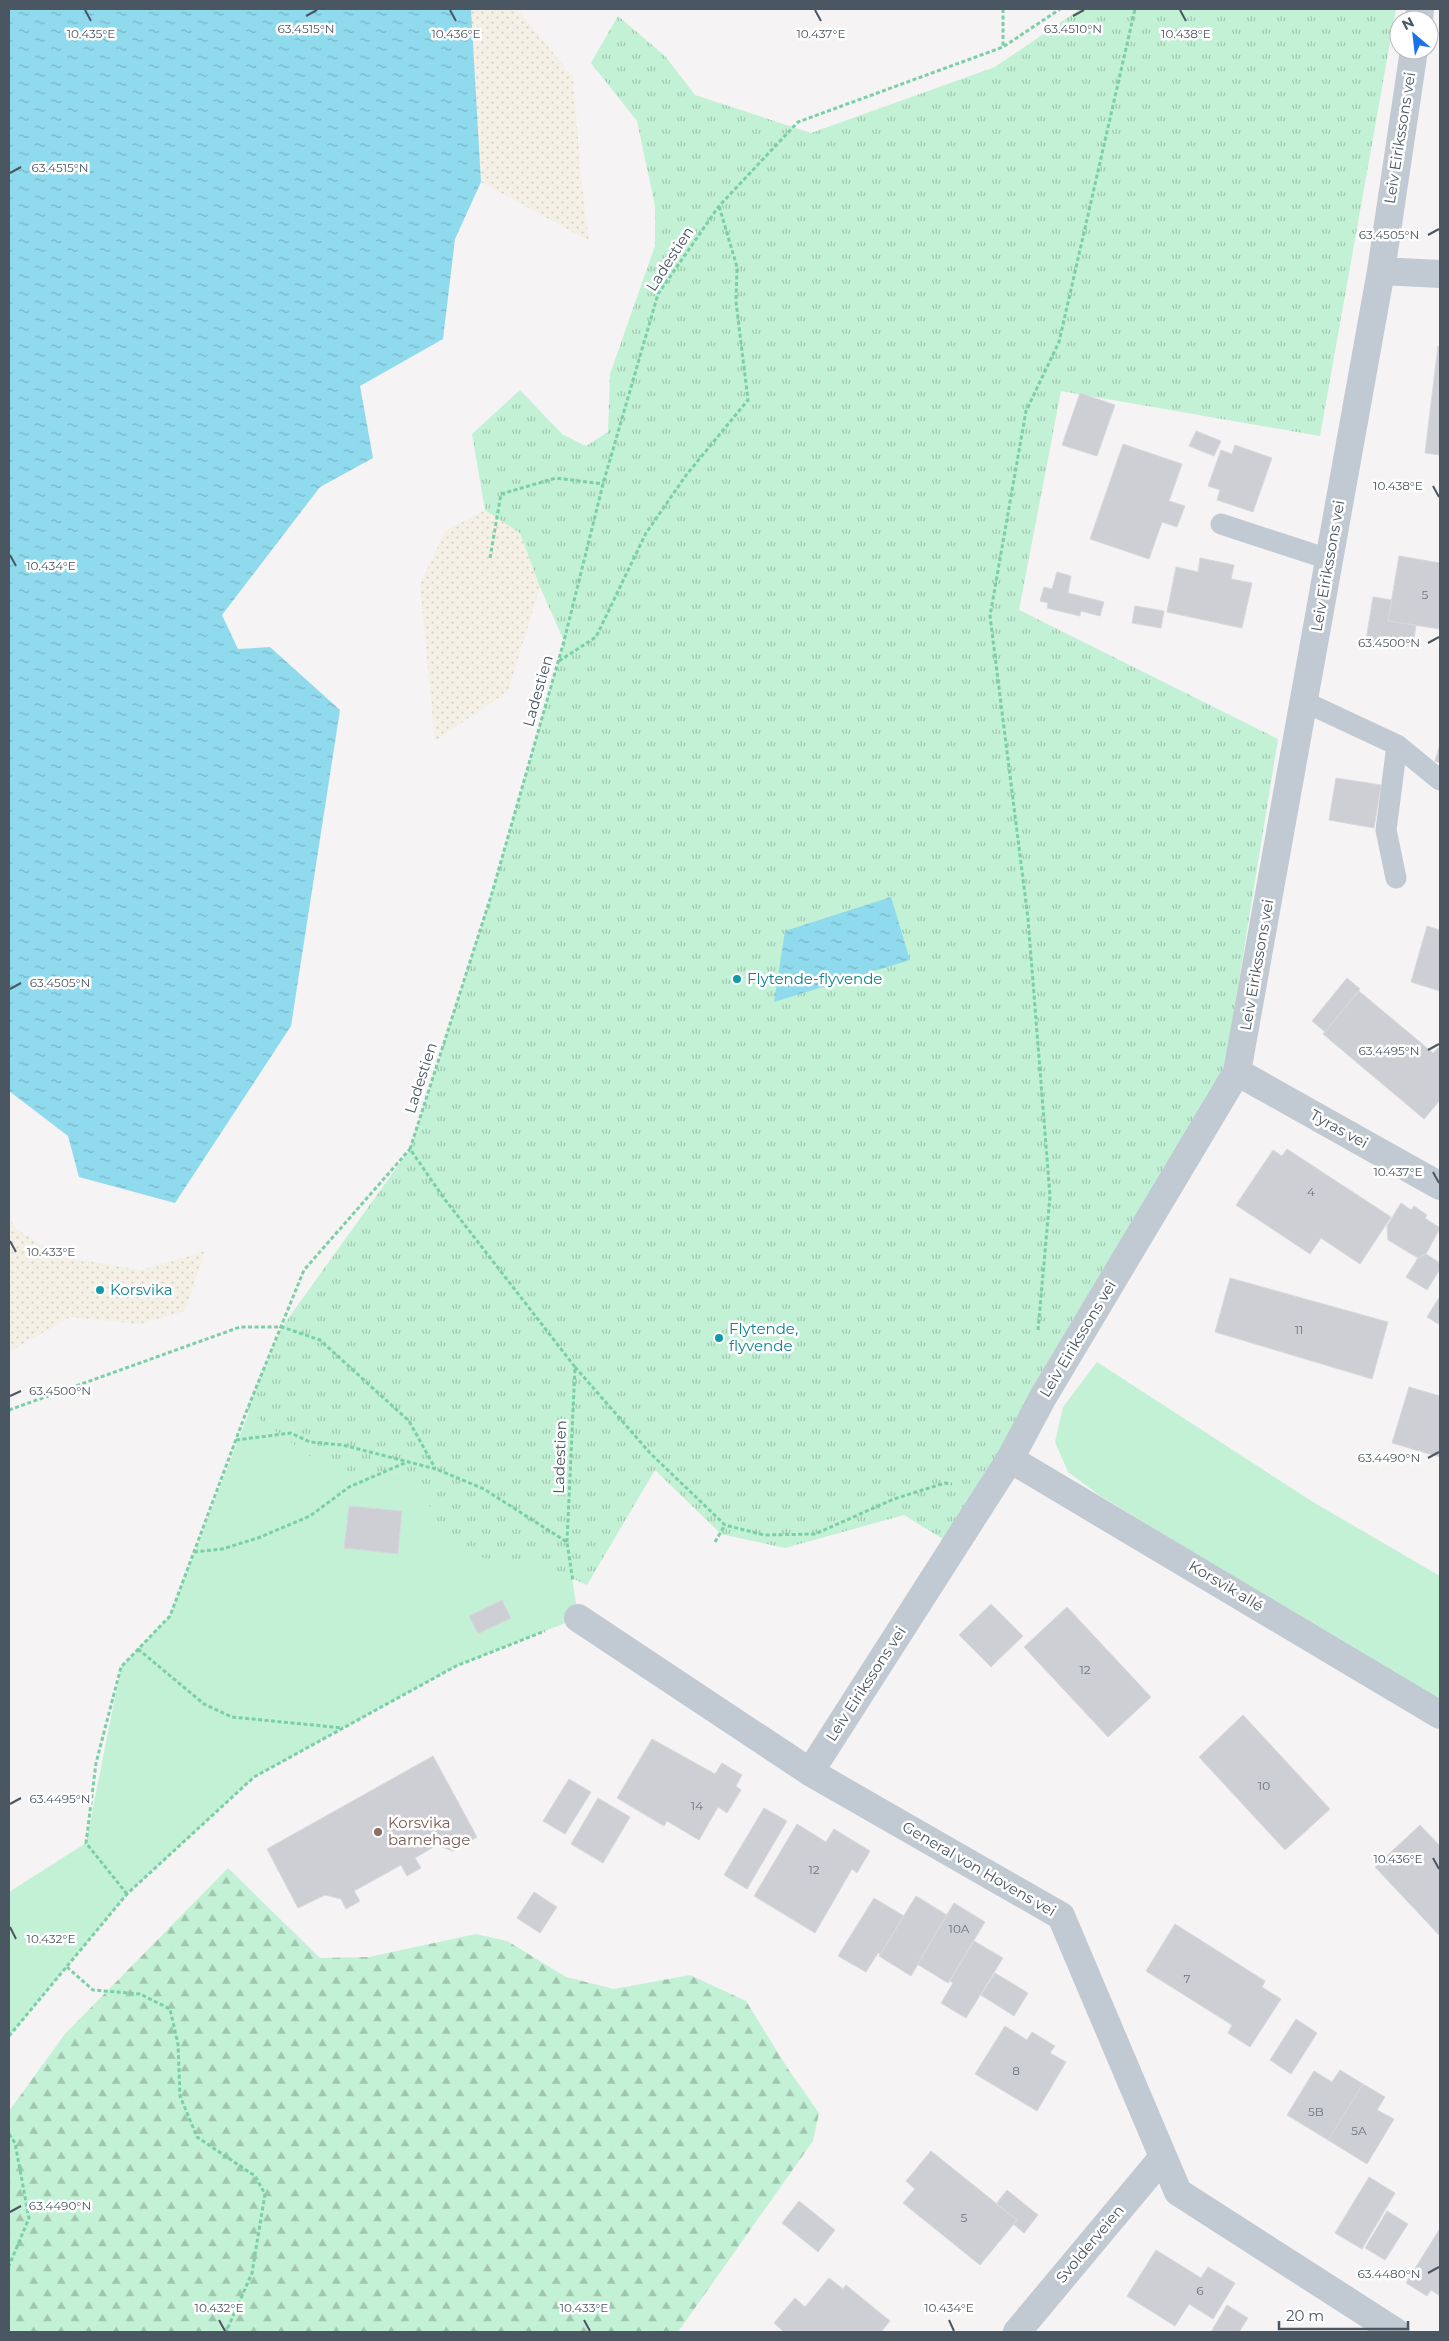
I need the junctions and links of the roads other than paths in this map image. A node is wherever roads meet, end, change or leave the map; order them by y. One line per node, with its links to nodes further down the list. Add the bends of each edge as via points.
1 (1413, 60): 2 (street, Leiv Eirikssons vei)
2 (1381, 271): 3 (street); 5 (street, Leiv Eirikssons vei)
3 (1440, 274)
4 (1221, 524): 5 (lane)
5 (1328, 559): 6 (street, Leiv Eirikssons vei)
6 (1305, 702): 7 (lane); 10 (street, Leiv Eirikssons vei)
7 (1397, 744): 8 (lane); 9 (lane, via 1386,830)
8 (1440, 780)
9 (1396, 878)
10 (1238, 1072): 11 (street, Tyras vei); 12 (street, Leiv Eirikssons vei, via 1043,1397)
11 (1440, 1186)
12 (1010, 1459): 14 (street, Korsvik allé); 15 (street, Leiv Eirikssons vei)
13 (578, 1618): 15 (street, General von Hovens vei)
14 (1440, 1715)
15 (810, 1772): 16 (street, General von Hovens vei, via 1061,1916)
16 (1163, 2157): 17 (street, Svolderveien); 18 (street, General von Hovens vei, via 1178,2192)
17 (1016, 2332)
18 (1396, 2332)

